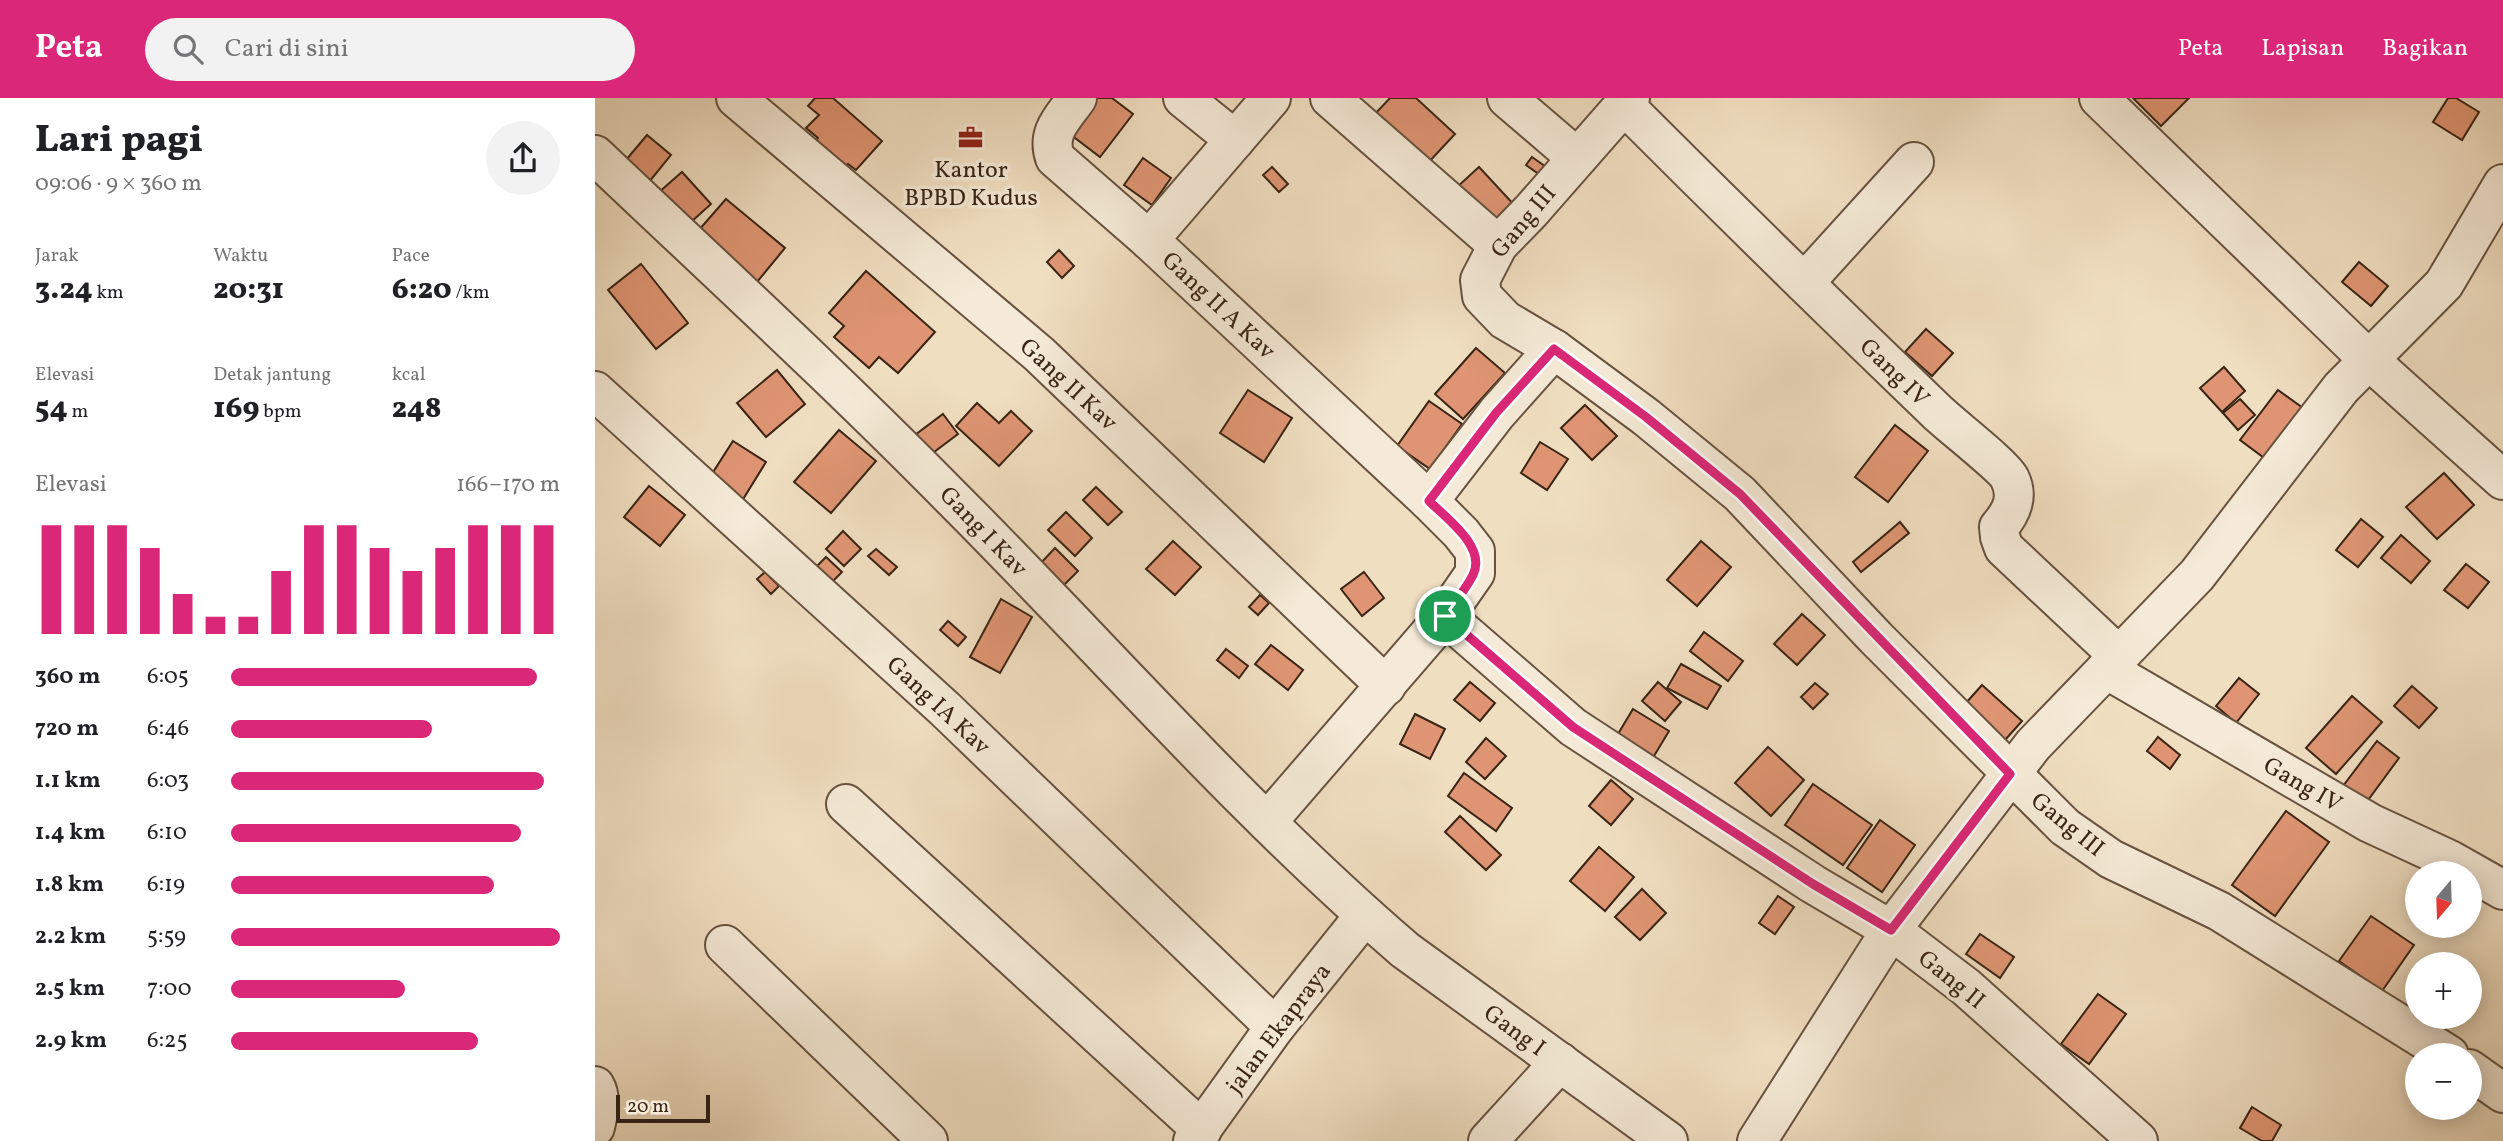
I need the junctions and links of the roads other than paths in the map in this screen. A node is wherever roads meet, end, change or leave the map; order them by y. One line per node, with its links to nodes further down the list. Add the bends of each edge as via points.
1 (736, 98): 25 (street, Gang II Kav, via 1039,354)
2 (1077, 98): 15 (street, Gang II A Kav, via 1054,130 1055,158)
3 (1183, 98): 9 (street)
4 (1271, 98): 9 (street)
5 (1331, 98): 16 (street)
6 (1507, 98): 11 (street)
7 (2099, 98): 19 (street)
8 (1627, 102): 11 (street, Gang III); 17 (street, Gang IV)
9 (1235, 140): 15 (street)
10 (595, 155): 28 (street, Gang I Kav, via 952,497)
11 (1577, 158): 16 (street, Gang III)
12 (1915, 162): 17 (street)
13 (2503, 184): 14 (street)
14 (2493, 226): 19 (street)
15 (1149, 240): 22 (street, Gang II A Kav)
16 (1497, 245): 18 (street, Gang III, via 1480,279 1482,296 1505,320)
17 (1804, 283): 24 (street, Gang IV, via 2010,476 2014,500 2011,513 1999,527 2004,548)
18 (1554, 349): 22 (street, via 1496,413); 26 (street, Gang III, via 1740,494)
19 (2369, 360): 21 (street); 24 (street, via 2341,388 2197,575)
20 (595, 391): 33 (street, Gang IA Kav, via 945,709)
21 (2503, 480)
22 (1429, 501): 23 (street, Gang II A Kav, via 1475,551 1475,573)
23 (1445, 616): 25 (street, Gang II A Kav); 31 (street, Gang II, via 1573,727)
24 (2113, 663): 26 (street); 29 (street, Gang IV, via 2370,823)
25 (1386, 686): 28 (street, Gang II A Kav)
26 (2010, 774): 31 (street); 34 (street, Gang III, via 2065,827 2111,859 2219,911)
27 (846, 804): 40 (street)
28 (1267, 822): 30 (street, Gang I Kav)
29 (2503, 890)
30 (1365, 915): 33 (street, jalan Ekapraya); 35 (street, Gang I, via 1405,950)
31 (1891, 930): 44 (street); 45 (street, Gang II, via 1966,987)
32 (725, 945): 41 (street)
33 (1275, 1027): 40 (street, jalan Ekapraya)
34 (2430, 1043)
35 (1560, 1062): 42 (street); 43 (street, Gang I)
36 (2482, 1078): 38 (street)
37 (595, 1086): 39 (street)
38 (2503, 1093)
39 (595, 1127)
40 (1198, 1135)
41 (928, 1141)
42 (1488, 1141)
43 (1668, 1141)
44 (1757, 1141)
45 (2138, 1141)

